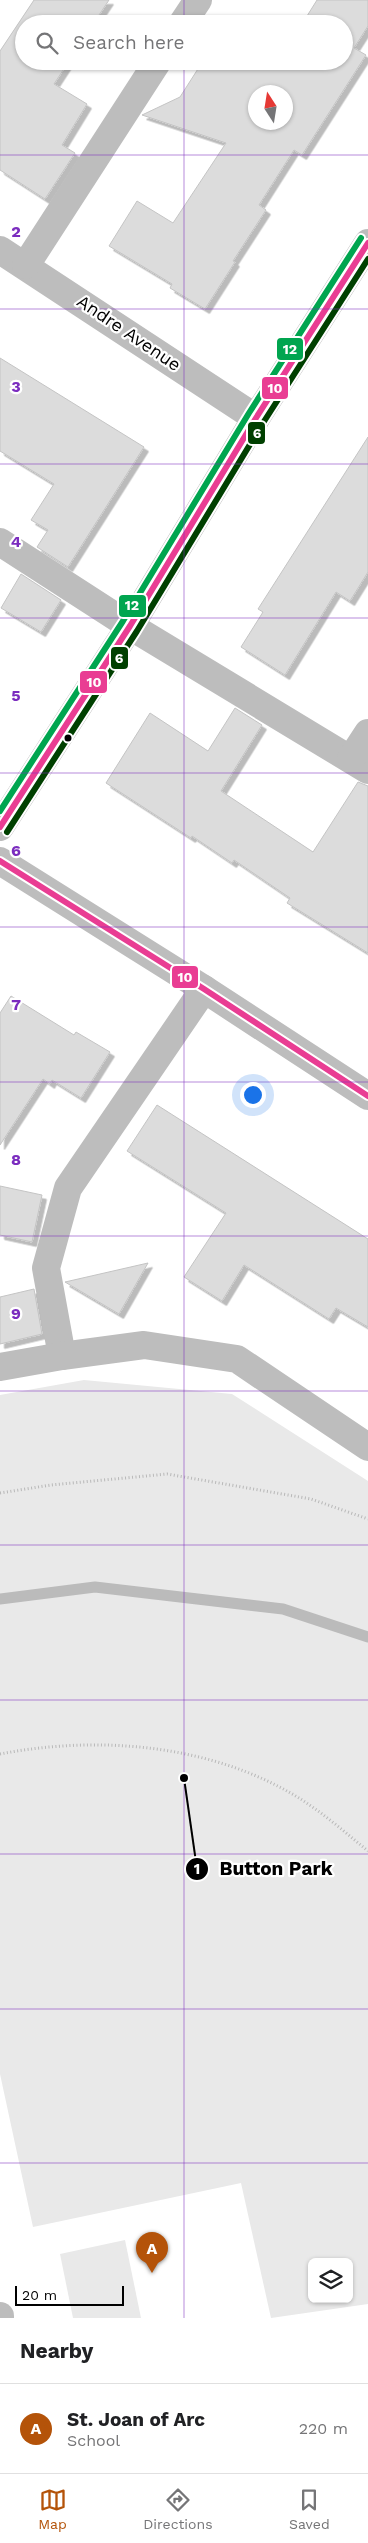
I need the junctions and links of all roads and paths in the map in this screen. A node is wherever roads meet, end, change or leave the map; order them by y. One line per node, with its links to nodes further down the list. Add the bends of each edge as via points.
1 (198, 0): 2 (street)
2 (188, 15)
3 (152, 70): 6 (street)
4 (368, 243): 7 (street)
5 (0, 250): 6 (street, Andre Avenue)
6 (26, 265): 7 (street, Andre Avenue)
7 (256, 418): 9 (street)
8 (0, 542): 9 (street)
9 (130, 626): 11 (street); 12 (street)
10 (368, 733): 11 (street)
11 (360, 765)
12 (0, 827)
13 (0, 861): 14 (street)
14 (204, 989): 15 (street); 16 (street, via 68,1188 46,1268)
15 (368, 1096)
16 (62, 1356): 17 (street); 18 (street, via 144,1346 237,1359)
17 (0, 1367)
18 (368, 1447)
19 (0, 1493): 20 (path, via 167,1474 312,1498)
20 (368, 1519)
21 (0, 1754): 22 (path, via 106,1744 187,1754 241,1770 299,1798)
22 (368, 1851)

